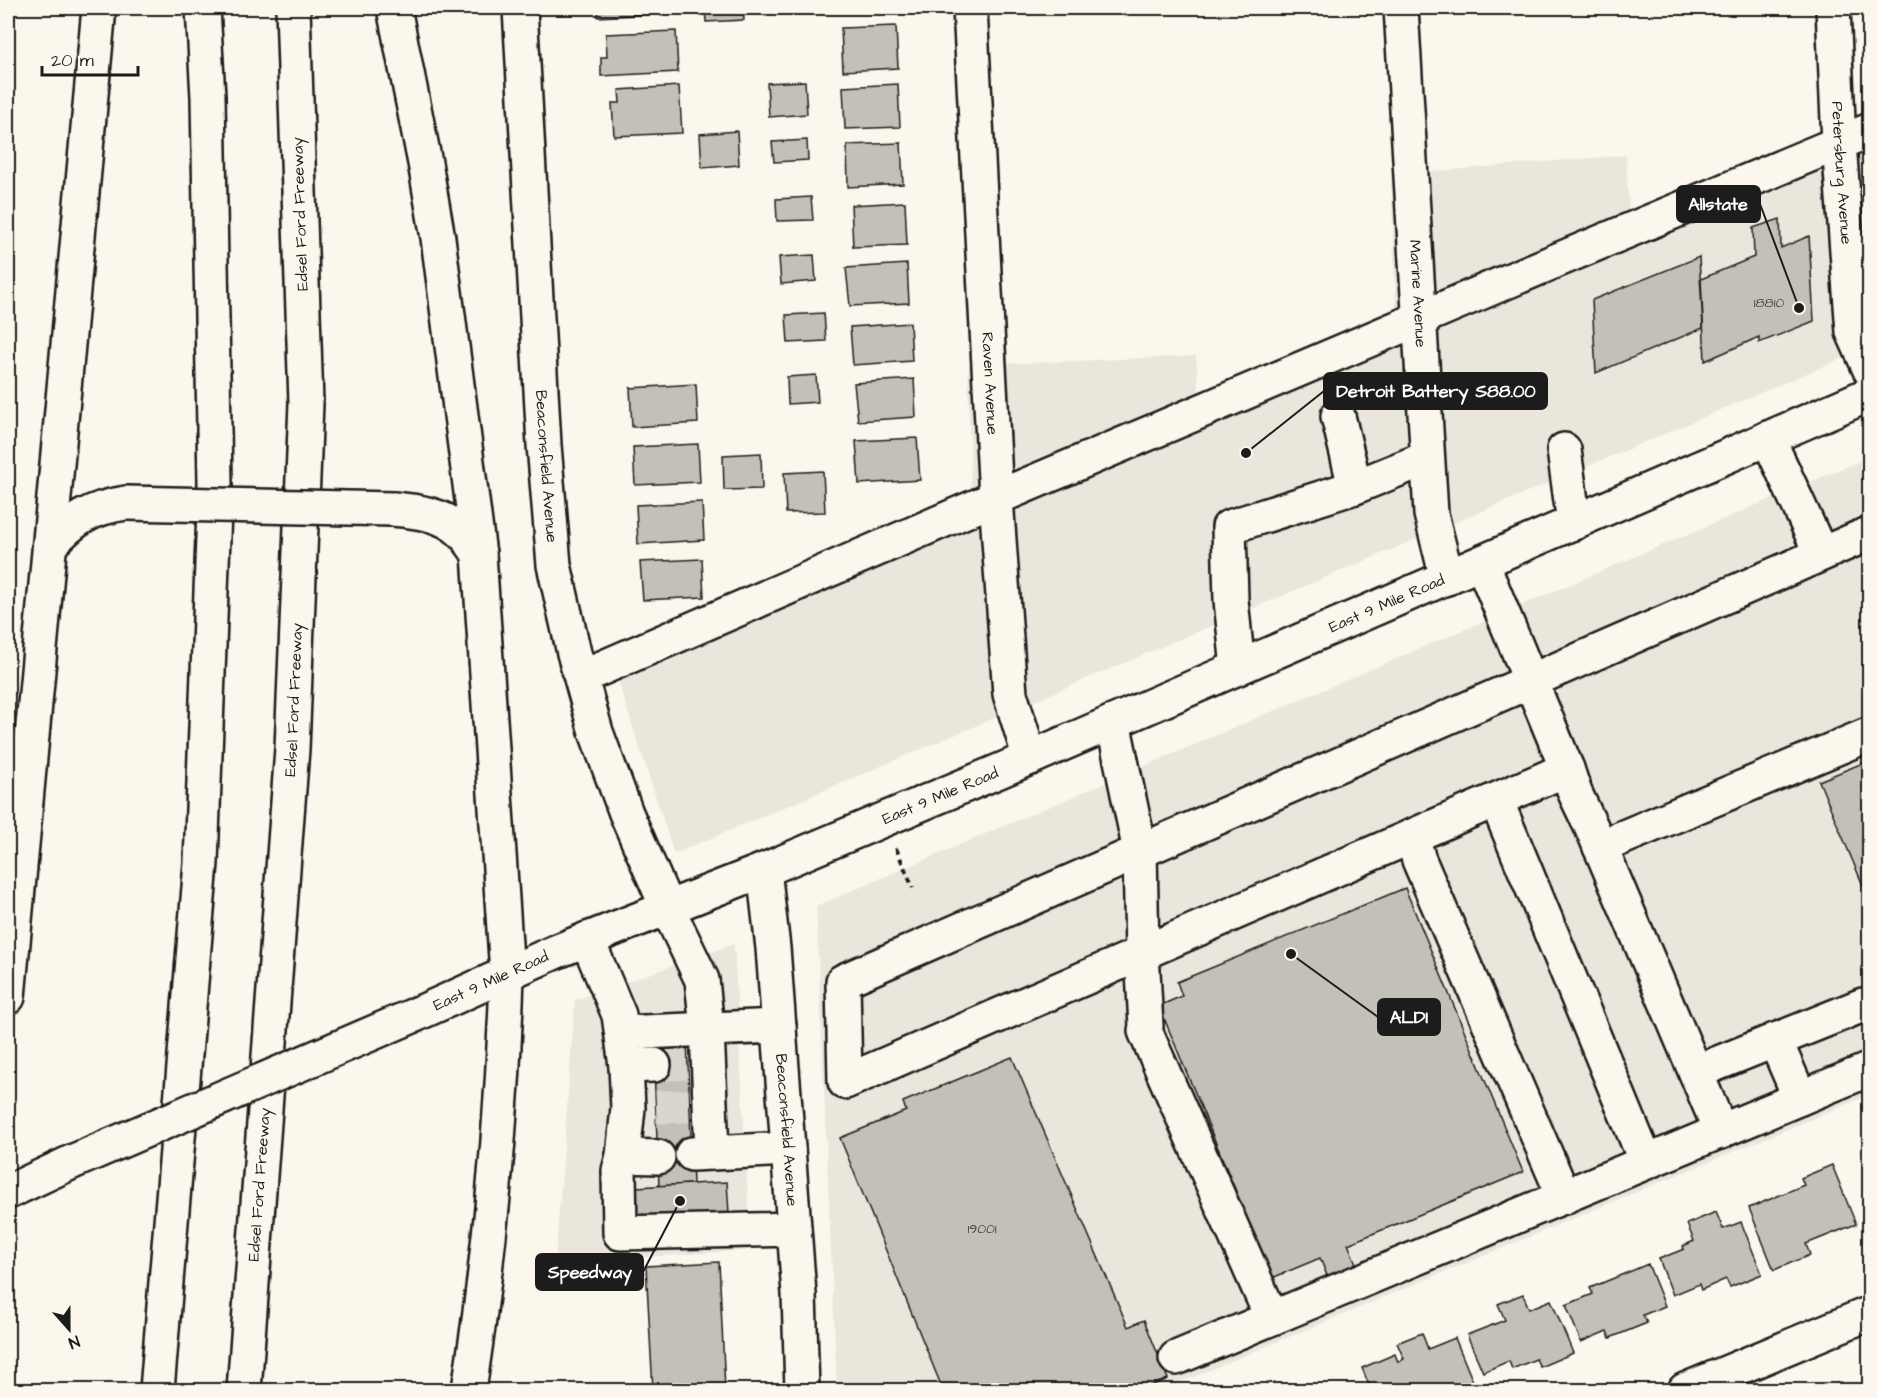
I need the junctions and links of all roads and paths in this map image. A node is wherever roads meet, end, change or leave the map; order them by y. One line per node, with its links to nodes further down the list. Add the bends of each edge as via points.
1 (99, 8): 22 (main road)
2 (203, 8): 65 (main road, via 215,483 201,863)
3 (293, 8): 66 (main road, Edsel Ford Freeway, via 306,403 292,749)
4 (394, 8): 23 (main road, via 438,238)
5 (520, 8): 28 (main road, Beaconsfield Avenue, via 554,566)
6 (970, 8): 19 (main road, Raven Avenue)
7 (1401, 8): 11 (main road, Marine Avenue)
8 (1833, 8): 10 (main road, Petersburg Avenue)
9 (1869, 130): 10 (main road)
10 (1839, 144): 11 (main road, via 1553,269); 12 (main road, Petersburg Avenue, via 1853,332)
11 (1419, 319): 17 (main road, Marine Avenue); 19 (main road)
12 (1869, 370)
13 (1869, 394): 15 (main road, East 9 Mile Road)
14 (1338, 416): 18 (main road)
15 (1768, 438): 20 (main road, East 9 Mile Road); 24 (main road)
16 (1564, 450): 20 (main road)
17 (1427, 458): 18 (main road); 26 (main road, Marine Avenue, via 1431,514)
18 (1355, 487): 27 (main road, via 1229,527)
19 (996, 498): 28 (main road); 32 (main road, Raven Avenue, via 1010,694)
20 (1574, 523): 25 (main road, East 9 Mile Road)
21 (1869, 533): 24 (main road)
22 (50, 545): 23 (main road, bridge, via 84,514 126,503 419,511 460,530); 45 (main road)
23 (479, 554): 44 (main road)
24 (1821, 554): 29 (main road)
25 (1482, 563): 26 (main road, East 9 Mile Road); 29 (main road)
26 (1447, 578): 27 (main road, East 9 Mile Road)
27 (1238, 668): 30 (main road, East 9 Mile Road)
28 (581, 677): 41 (main road, Beaconsfield Avenue, via 626,813)
29 (1530, 681): 33 (main road); 37 (main road)
30 (1113, 722): 32 (main road, East 9 Mile Road); 37 (main road)
31 (1869, 734): 36 (main road)
32 (1030, 758): 39 (main road, East 9 Mile Road)
33 (1567, 769): 34 (main road); 36 (main road)
34 (1496, 800): 35 (main road); 58 (main road)
35 (1412, 836): 43 (main road); 60 (main road)
36 (1600, 847): 52 (main road)
37 (1140, 851): 43 (main road); 43 (main road, via 843,981 845,1082)
38 (902, 862): 40 (path)
39 (764, 870): 41 (main road, East 9 Mile Road); 47 (main road, Beaconsfield Avenue)
40 (913, 888)
41 (667, 907): 42 (main road, East 9 Mile Road); 48 (main road, Beaconsfield Avenue, via 702,980)
42 (587, 939): 44 (main road, East 9 Mile Road); 49 (main road, via 619,1015)
43 (1142, 953): 63 (main road, via 1145,1031)
44 (507, 974): 59 (main road, East 9 Mile Road, bridge); 67 (main road, via 494,1187)
45 (8, 997)
46 (1863, 1005): 50 (main road)
47 (779, 1026): 48 (main road); 55 (main road, Beaconsfield Avenue)
48 (707, 1028): 49 (main road); 55 (main road, Beaconsfield Avenue, via 698,1063 702,1154)
49 (622, 1033): 56 (main road, via 640,1065 642,1107)
50 (1775, 1040): 52 (main road); 53 (main road)
51 (1869, 1069): 53 (main road)
52 (1696, 1072): 54 (main road)
53 (1800, 1098): 54 (main road)
54 (1721, 1132): 58 (main road)
55 (788, 1149): 61 (main road, Beaconsfield Avenue)
56 (623, 1156): 57 (main road); 61 (main road, via 619,1171 620,1233)
57 (658, 1157)
58 (1646, 1162): 60 (main road)
59 (8, 1192)
60 (1564, 1197): 63 (main road)
61 (794, 1229): 68 (main road, Beaconsfield Avenue)
62 (1869, 1313): 69 (main road)
63 (1272, 1318): 64 (main road)
64 (1176, 1358)
65 (157, 1390)
66 (244, 1390)
67 (469, 1390)
68 (802, 1390)
69 (1685, 1390)

